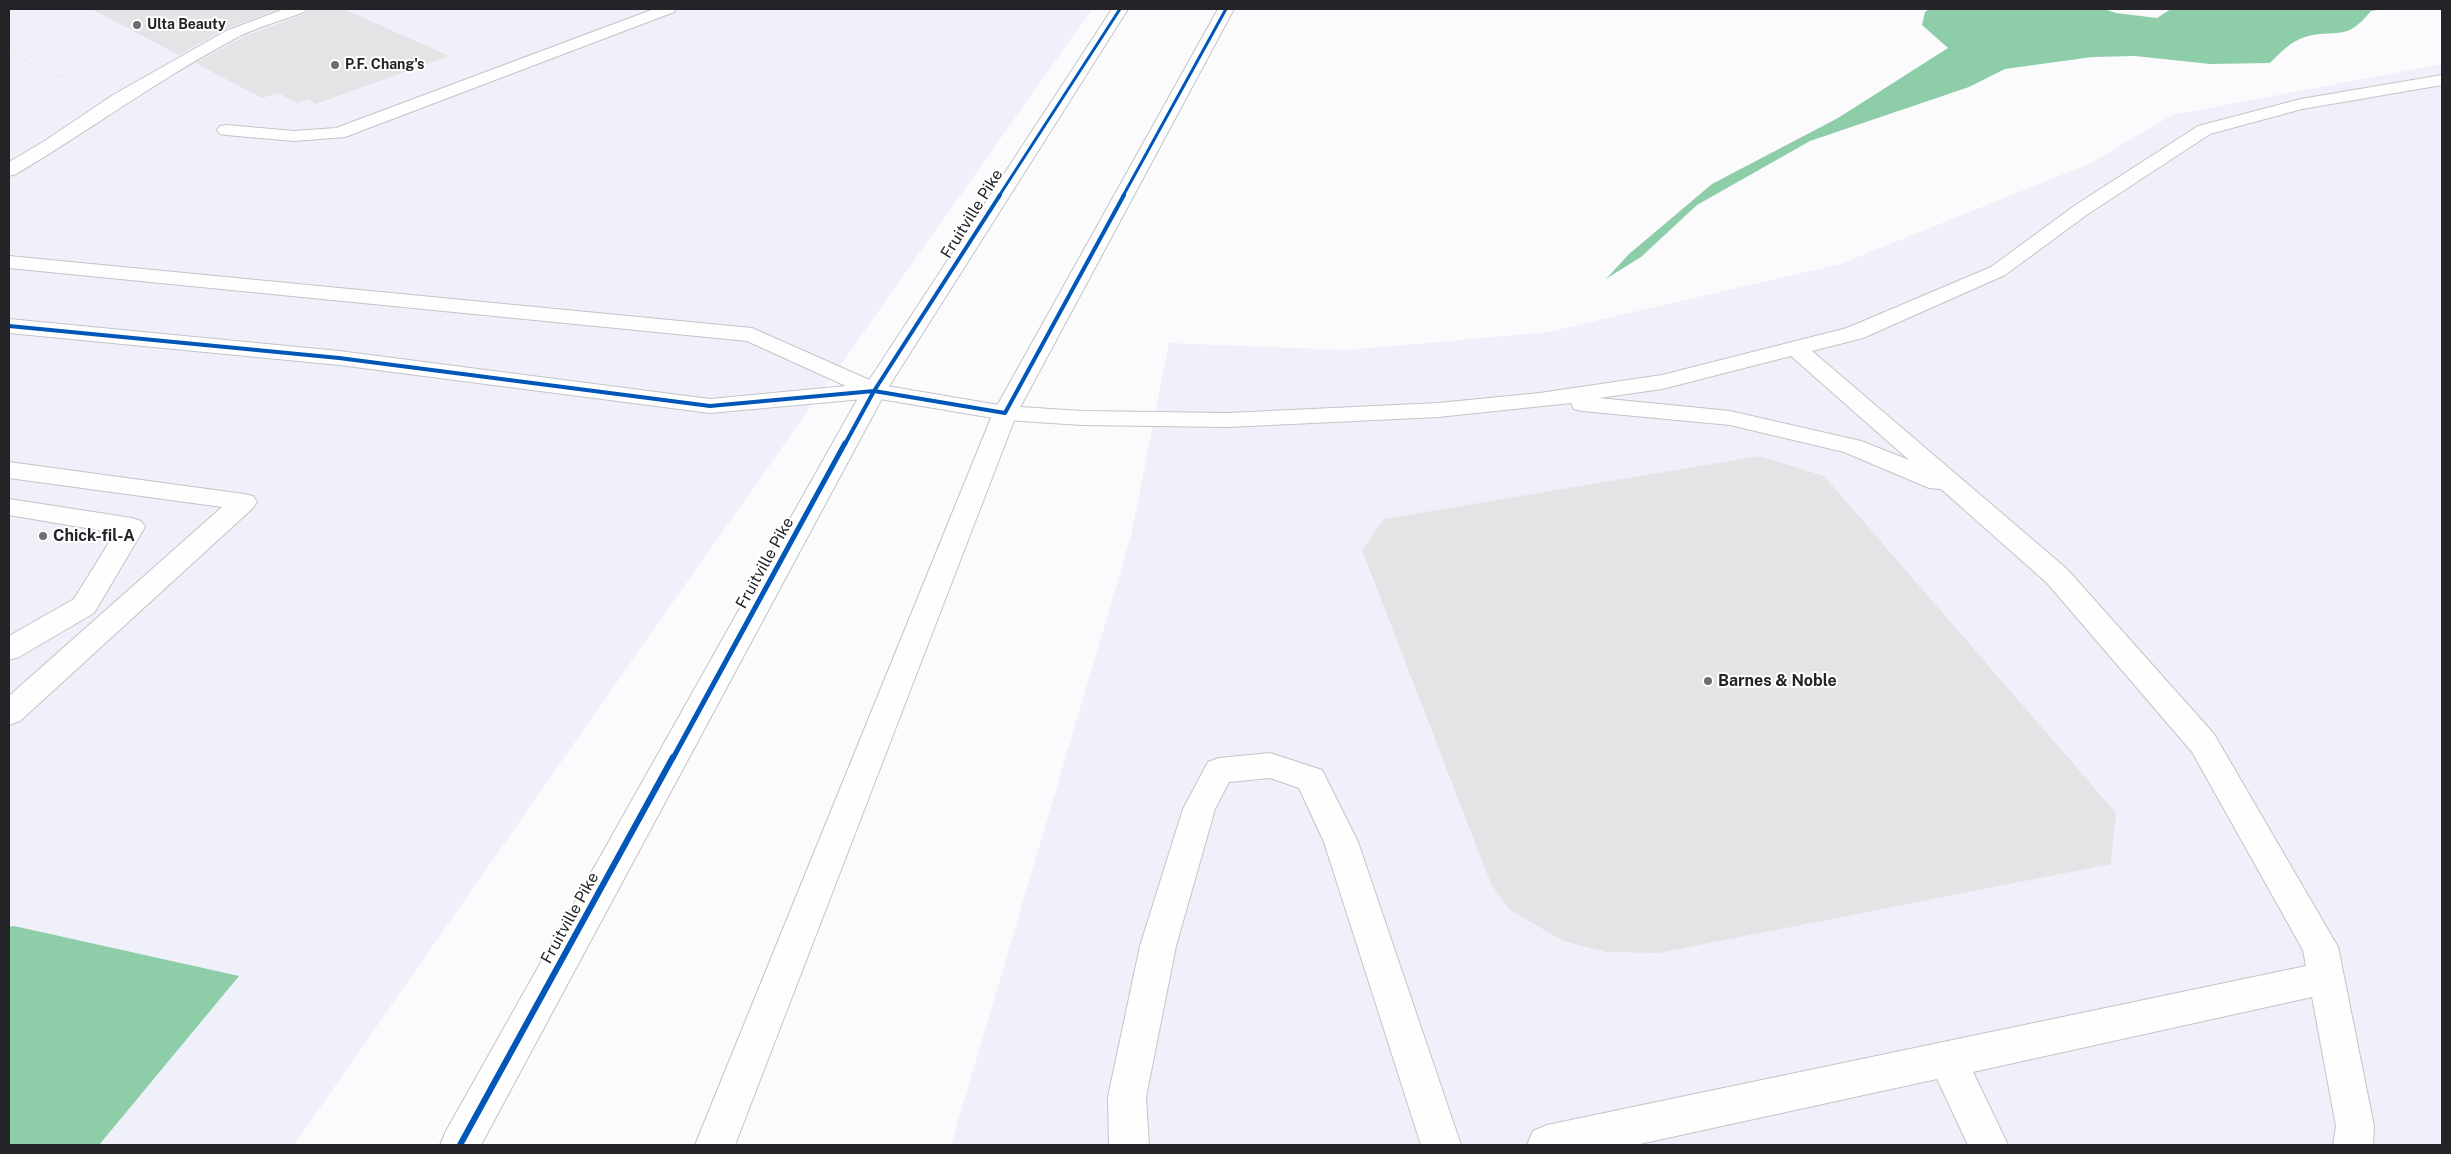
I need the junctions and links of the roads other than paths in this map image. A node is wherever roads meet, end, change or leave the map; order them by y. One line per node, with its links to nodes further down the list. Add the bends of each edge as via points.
1 (298, 9): 9 (main road, via 232,34 119,99)
2 (668, 9): 8 (main road, via 340,133 294,136)
3 (1120, 9): 13 (main road, Fruitville Pike)
4 (1226, 9): 15 (main road)
5 (2442, 80): 6 (main road)
6 (2415, 84): 7 (main road); 12 (main road, via 2301,104 2204,130 2081,210 1998,271 1855,333)
7 (2442, 97)
8 (226, 130)
9 (9, 170)
10 (9, 262): 13 (main road, via 752,335)
11 (9, 326): 13 (main road, via 339,358 710,406)
12 (1796, 348): 14 (main road, via 1662,382); 17 (main road)
13 (874, 391): 15 (main road); 23 (main road, Fruitville Pike)
14 (1540, 400): 15 (main road, via 1438,410 1228,420 1082,418); 17 (main road, via 1730,418 1852,446)
15 (1004, 413): 24 (main road)
16 (9, 470): 20 (main road, via 244,502)
17 (1960, 491): 21 (main road, via 2057,576 2202,743 2320,947)
18 (9, 507): 19 (main road, via 132,527 84,606)
19 (9, 649)
20 (9, 713)
21 (2326, 978): 22 (main road); 29 (main road, via 2355,1126)
22 (1947, 1060): 27 (main road); 28 (main road)
23 (460, 1145)
24 (715, 1145)
25 (1130, 1145): 26 (main road, via 1128,1097 1150,984 1158,946 1199,809 1219,771 1270,765 1311,780 1341,842)
26 (1441, 1145)
27 (1547, 1145)
28 (1988, 1145)
29 (2354, 1145)

